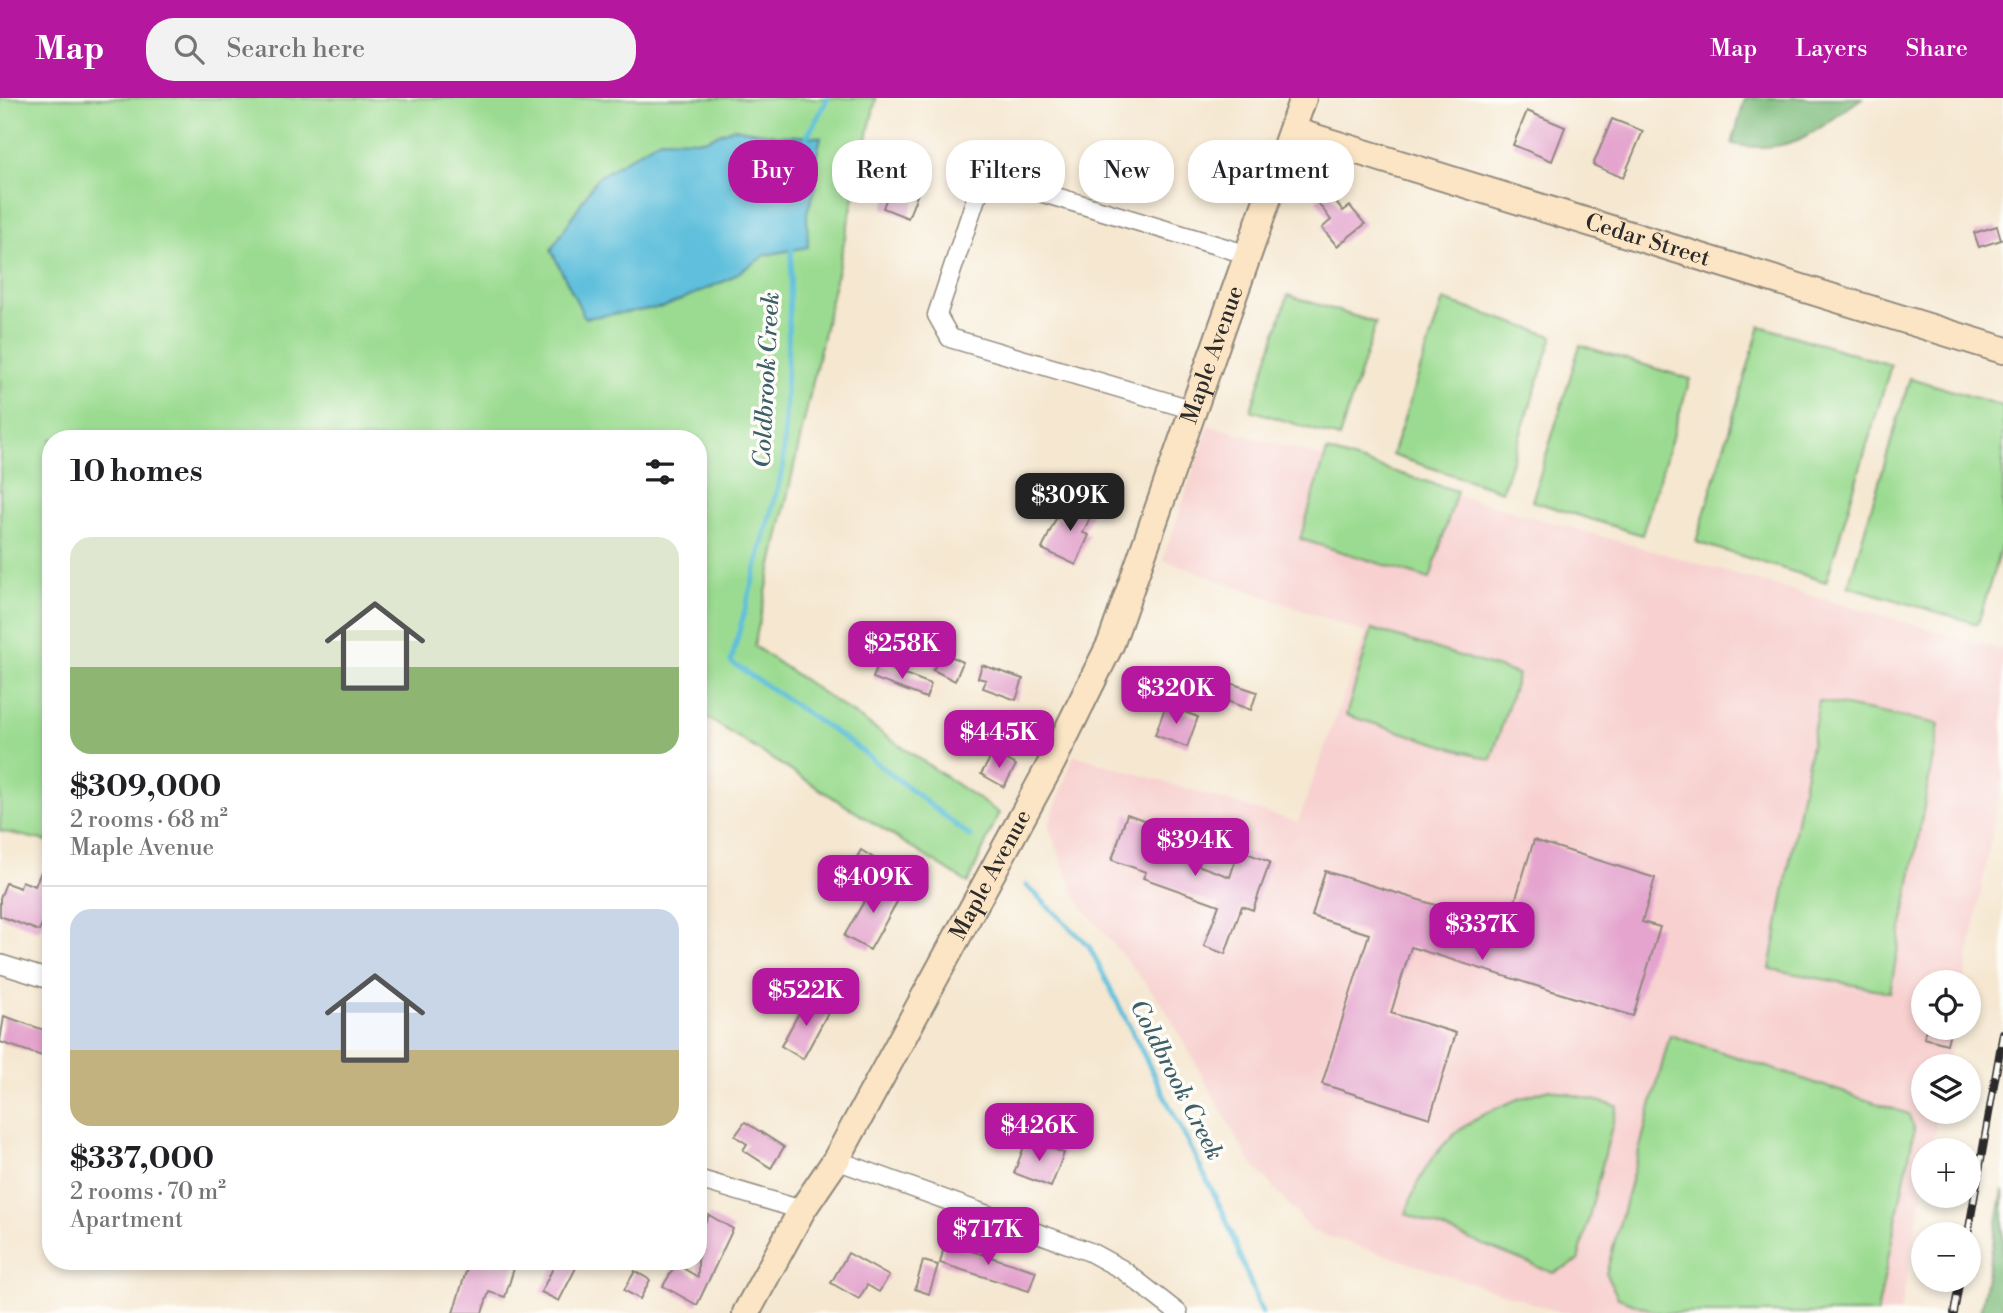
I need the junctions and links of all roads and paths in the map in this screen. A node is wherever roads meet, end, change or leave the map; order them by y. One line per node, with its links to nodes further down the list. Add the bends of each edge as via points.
1 (1303, 98): 2 (main road, Maple Avenue)
2 (1293, 131): 3 (main road, Maple Avenue); 4 (main road, Cedar Street)
3 (1249, 255): 5 (main road, Maple Avenue); 5 (street, via 1000,180 983,186 976,198 937,315 950,338)
4 (2003, 350)
5 (1194, 410): 8 (main road, Maple Avenue, via 1111,643 1052,762)
6 (0, 964): 7 (street)
7 (42, 977)
8 (836, 1160): 10 (main road, Maple Avenue); 12 (street, via 1090,1252 1123,1270)
9 (707, 1182): 10 (street)
10 (802, 1210): 11 (main road, Maple Avenue)
11 (746, 1313)
12 (1178, 1313)

